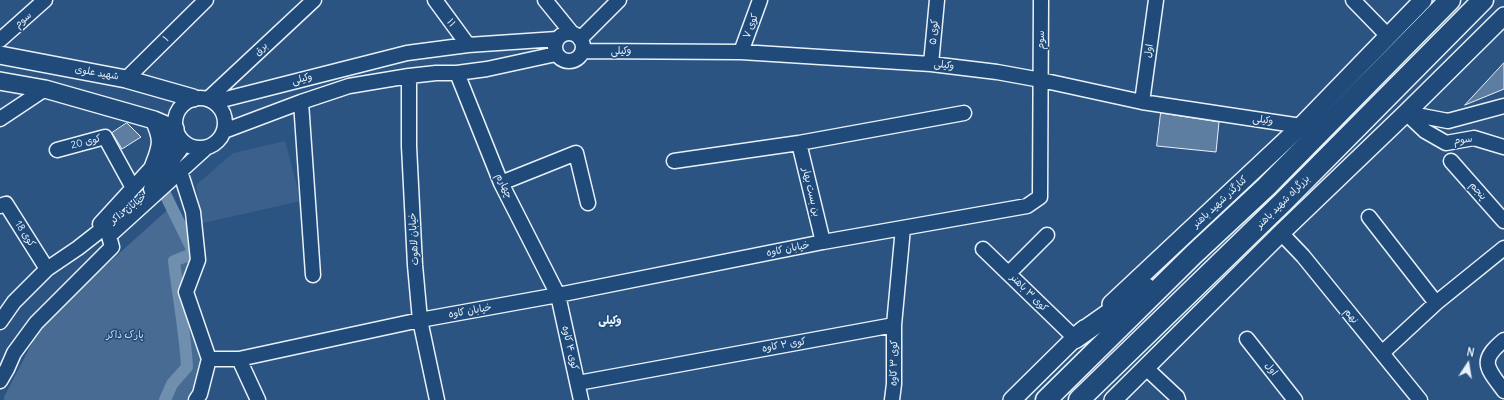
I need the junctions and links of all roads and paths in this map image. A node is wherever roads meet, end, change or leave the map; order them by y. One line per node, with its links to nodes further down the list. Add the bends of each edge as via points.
1 (45, 0): 18 (street, سوم)
2 (206, 0): 27 (street, ۱)
3 (314, 0): 31 (street, برق)
4 (435, 0): 20 (street, ۱۱)
5 (545, 0): 19 (street)
6 (619, 0): 19 (street)
7 (760, 0): 21 (street, کوی ۷)
8 (937, 0): 24 (street, کوی ۵)
9 (1041, 0): 28 (street, سوم)
10 (1156, 0): 33 (street, اول)
11 (1353, 0): 16 (street)
12 (1423, 0): 16 (main road, کنارگذر شهید باهنر)
13 (1450, 0): 63 (highway, via 1266,187)
14 (1483, 0): 82 (highway, بزرگراه شهید باهنر, via 1284,202)
15 (1504, 16): 36 (main road)
16 (1388, 36): 39 (main road, کنارگذر شهید باهنر)
17 (556, 39): 19 (street, via 563,33); 20 (street, وکیلی); 22 (street)
18 (0, 40)
19 (578, 41): 21 (street, وکیلی); 22 (street, via 578,58 571,61 562,60)
20 (468, 46): 31 (street, وکیلی, via 407,53)
21 (741, 52): 24 (street, وکیلی)
22 (556, 54): 25 (street, وکیلی)
23 (0, 55): 27 (main road, شهید علوی)
24 (931, 64): 28 (street, وکیلی)
25 (457, 73): 26 (street, وکیلی); 50 (street, چهارم)
26 (409, 76): 32 (street, وکیلی, via 349,86); 69 (street, خیابان لاهوت, via 409,146)
27 (126, 78): 31 (main road, شهید علوی)
28 (1041, 80): 33 (street, وکیلی); 56 (street, خیابان کاوه, via 1040,197 1027,206)
29 (0, 81): 30 (main road)
30 (44, 88): 37 (street); 38 (main road)
31 (205, 99): 40 (street, via 220,107 224,115); 41 (street, via 186,101 180,106 174,121)
32 (301, 102): 40 (street, وکیلی); 66 (street)
33 (1142, 102): 39 (street, وکیلی)
34 (1504, 106): 36 (street, via 1448,120)
35 (964, 113): 42 (street)
36 (1406, 113): 44 (street, سوم, via 1425,131 1446,143 1474,138); 57 (main road)
37 (0, 119)
38 (154, 120): 41 (main road); 48 (main road, via 161,134 160,150)
39 (1301, 126): 72 (main road, کنارگذر شهید باهنر)
40 (224, 131): 43 (street, via 214,144)
41 (179, 136): 43 (street, via 192,147); 48 (street, خیابان ذاکر); 60 (street, خیابان ذاکر, via 148,194)
42 (799, 143): 46 (street); 59 (street, بن بست بهار)
43 (207, 147): 49 (street)
44 (1504, 147)
45 (57, 150): 51 (street, کوی 20, via 105,137)
46 (674, 161)
47 (1451, 161): 55 (street, پنجم)
48 (154, 165): 51 (street, خیابان ذاکر)
49 (180, 171): 76 (street, via 193,212 198,260 186,292); 79 (street, via 109,236 112,247 36,323 14,354)
50 (501, 183): 52 (street, via 576,153); 67 (street, چهارم)
51 (133, 188): 60 (street, خیابان ذاکر)
52 (588, 203)
53 (0, 206): 64 (street, کوی 18, via 6,204)
54 (1369, 217): 68 (street)
55 (1504, 221)
56 (902, 228): 59 (street, خیابان کاوه); 71 (street)
57 (1281, 233): 75 (street, نهم, via 1303,256); 78 (main road)
58 (1047, 235): 65 (street)
59 (823, 242): 67 (street, خیابان کاوه)
60 (78, 248): 64 (street, خیابان ذاکر)
61 (1504, 248): 68 (street)
62 (983, 250): 65 (street, کوی ۳ باهنر)
63 (1194, 254): 72 (highway); 90 (highway)
64 (47, 269): 70 (street, خیابان ذاکر, via 14,302)
65 (1009, 273): 72 (street, کوی ۳ باهنر)
66 (313, 275)
67 (558, 296): 69 (street, خیابان کاوه); 80 (street, کوی ۴ کاوه)
68 (1436, 303): 75 (street)
69 (420, 320): 77 (street, خیابان کاوه); 86 (street, خیابان لاهوت)
70 (0, 322)
71 (894, 325): 80 (street, کوی ۲ کاوه); 88 (street, کوی ۳ کاوه)
72 (1075, 338): 89 (main road, کنارگذر شهید باهنر)
73 (1247, 339): 83 (street, اول)
74 (1504, 340): 81 (street, via 1493,349 1487,360 1488,369)
75 (1382, 353): 93 (street, نهم)
76 (209, 359): 77 (street, خیابان کاوه); 84 (street)
77 (239, 359): 85 (street)
78 (1146, 368): 91 (main road); 92 (street)
79 (0, 381)
80 (578, 383): 87 (street, کوی ۴ کاوه)
81 (1504, 391)
82 (1082, 397)
83 (1288, 398)
84 (196, 400)
85 (258, 400)
86 (437, 400)
87 (581, 400)
88 (892, 400)
89 (1012, 400)
90 (1046, 400)
91 (1113, 400)
92 (1178, 400)
93 (1420, 400)

